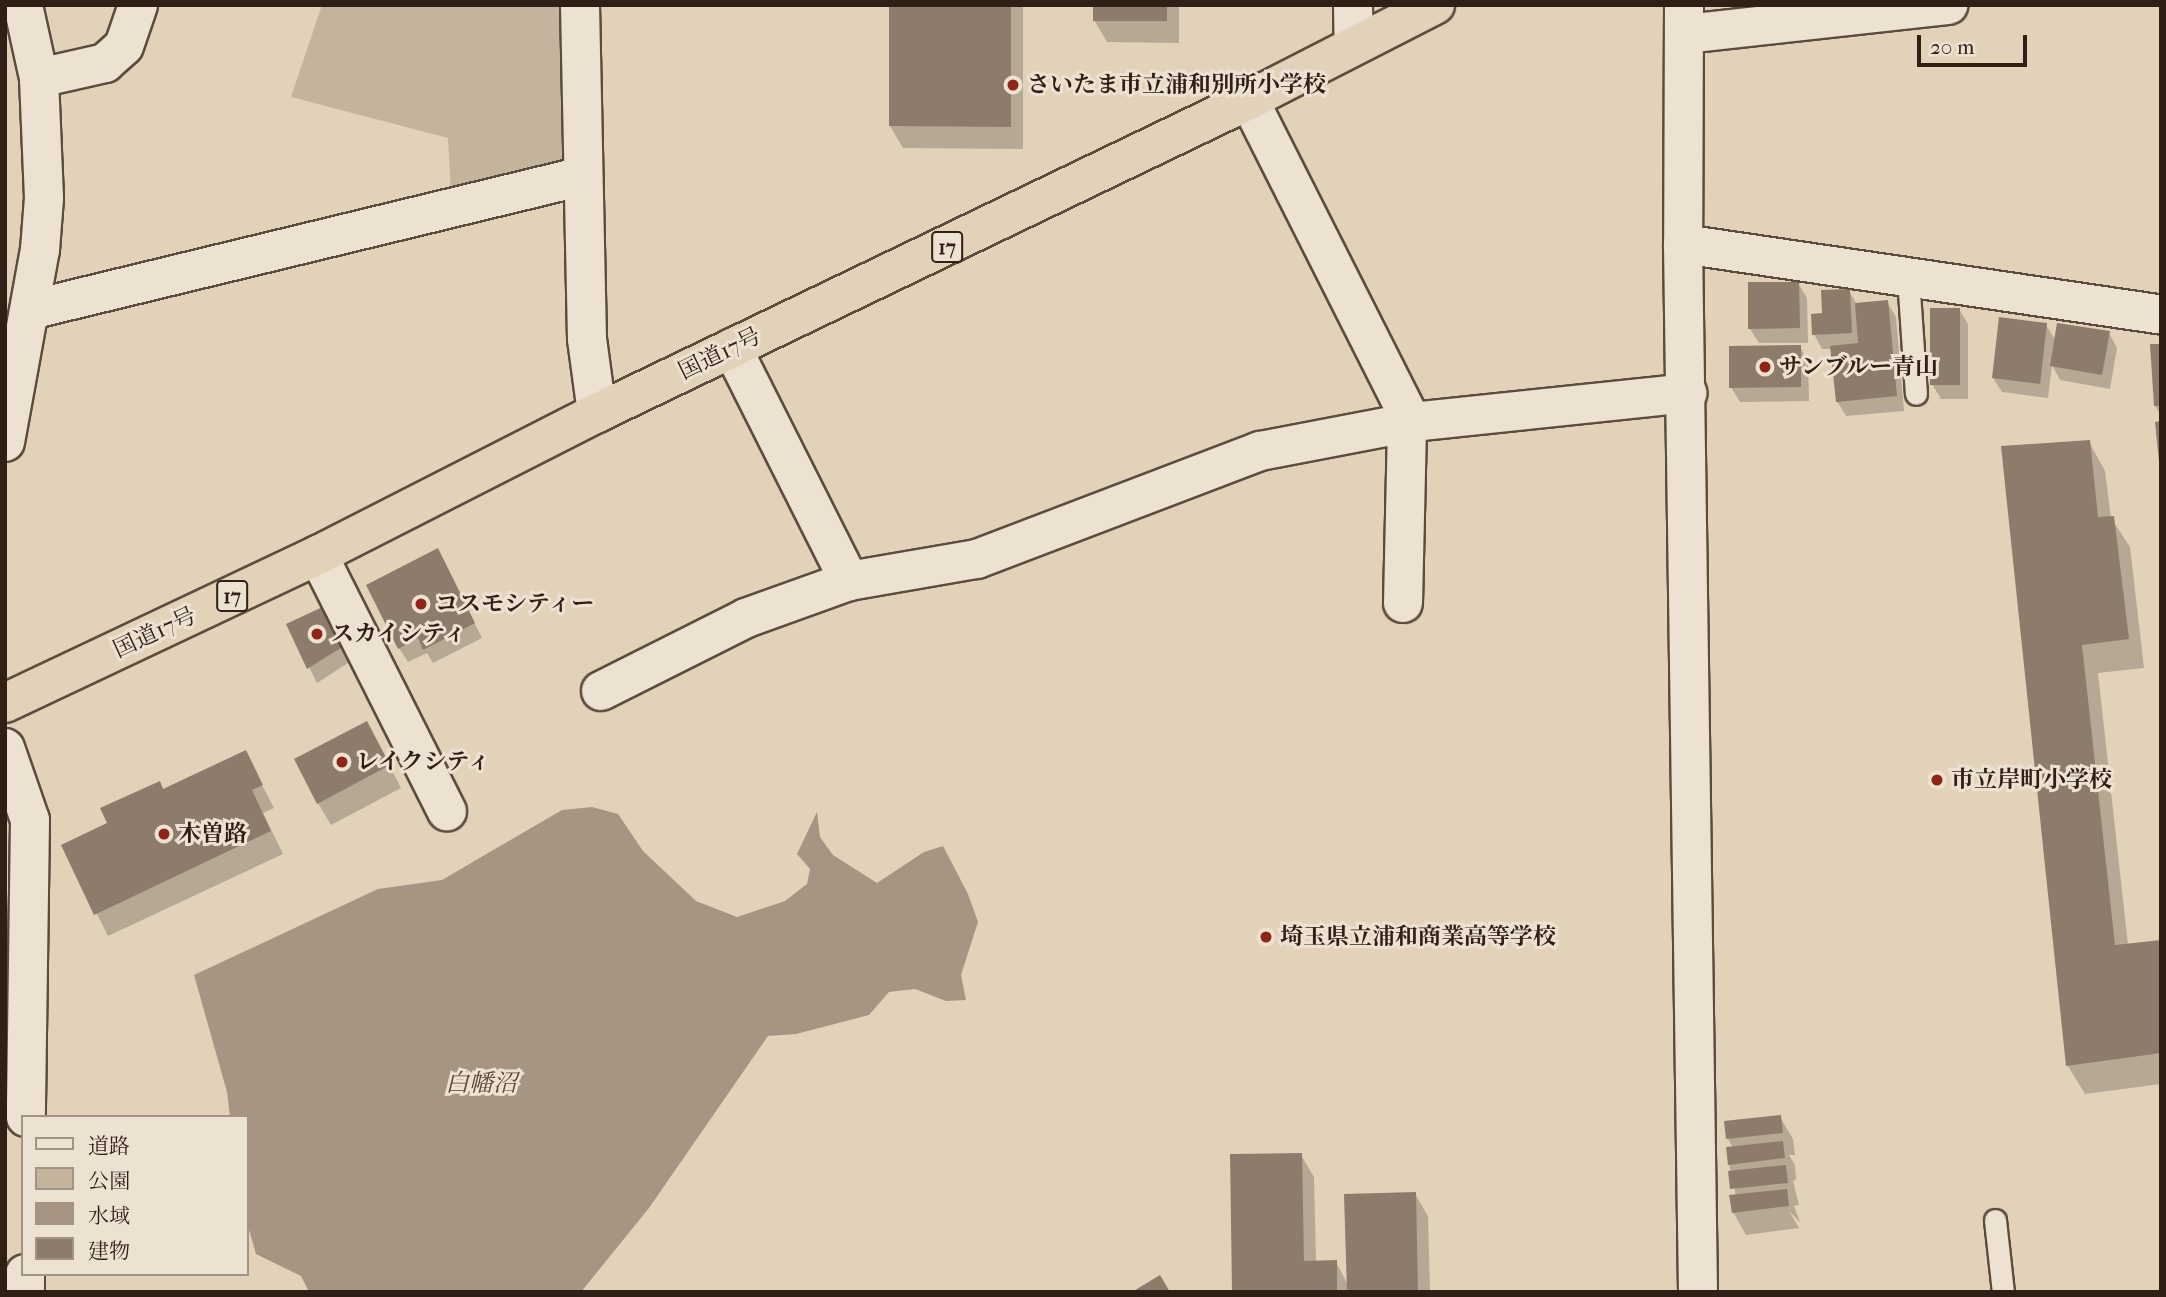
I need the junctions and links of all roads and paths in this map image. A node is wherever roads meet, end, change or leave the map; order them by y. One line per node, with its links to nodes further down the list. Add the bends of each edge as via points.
1 (23, 5): 9 (street)
2 (138, 5): 9 (street, via 124,46 105,63)
3 (579, 5): 11 (street)
4 (1353, 5): 8 (street)
5 (1435, 5): 8 (highway, 国道17号 / 17)
6 (1948, 5): 7 (street)
7 (1685, 20): 12 (street)
8 (1354, 44): 10 (highway, 国道17号 / 17)
9 (39, 78): 14 (street, via 44,198)
10 (1249, 100): 16 (highway, 国道17号 / 17); 20 (street)
11 (583, 176): 14 (street); 19 (street, via 587,340)
12 (1683, 243): 13 (street); 17 (street)
13 (1908, 277): 15 (street); 18 (lane)
14 (30, 310): 21 (street)
15 (2161, 315)
16 (732, 348): 19 (highway, 国道17号 / 17); 23 (street)
17 (1688, 393): 20 (street); 31 (street)
18 (1916, 394)
19 (597, 413): 22 (highway, 国道17号 / 17)
20 (1409, 423): 23 (street, via 1260,451 977,559); 24 (street)
21 (5, 442)
22 (318, 555): 26 (highway, 国道17号 / 17); 28 (street)
23 (849, 581): 25 (street, via 746,618)
24 (1403, 603)
25 (601, 691)
26 (5, 704)
27 (5, 748): 29 (street, via 30,820)
28 (447, 811)
29 (26, 1115)
30 (1995, 1220): 32 (lane)
31 (1698, 1292)
32 (2003, 1292)

